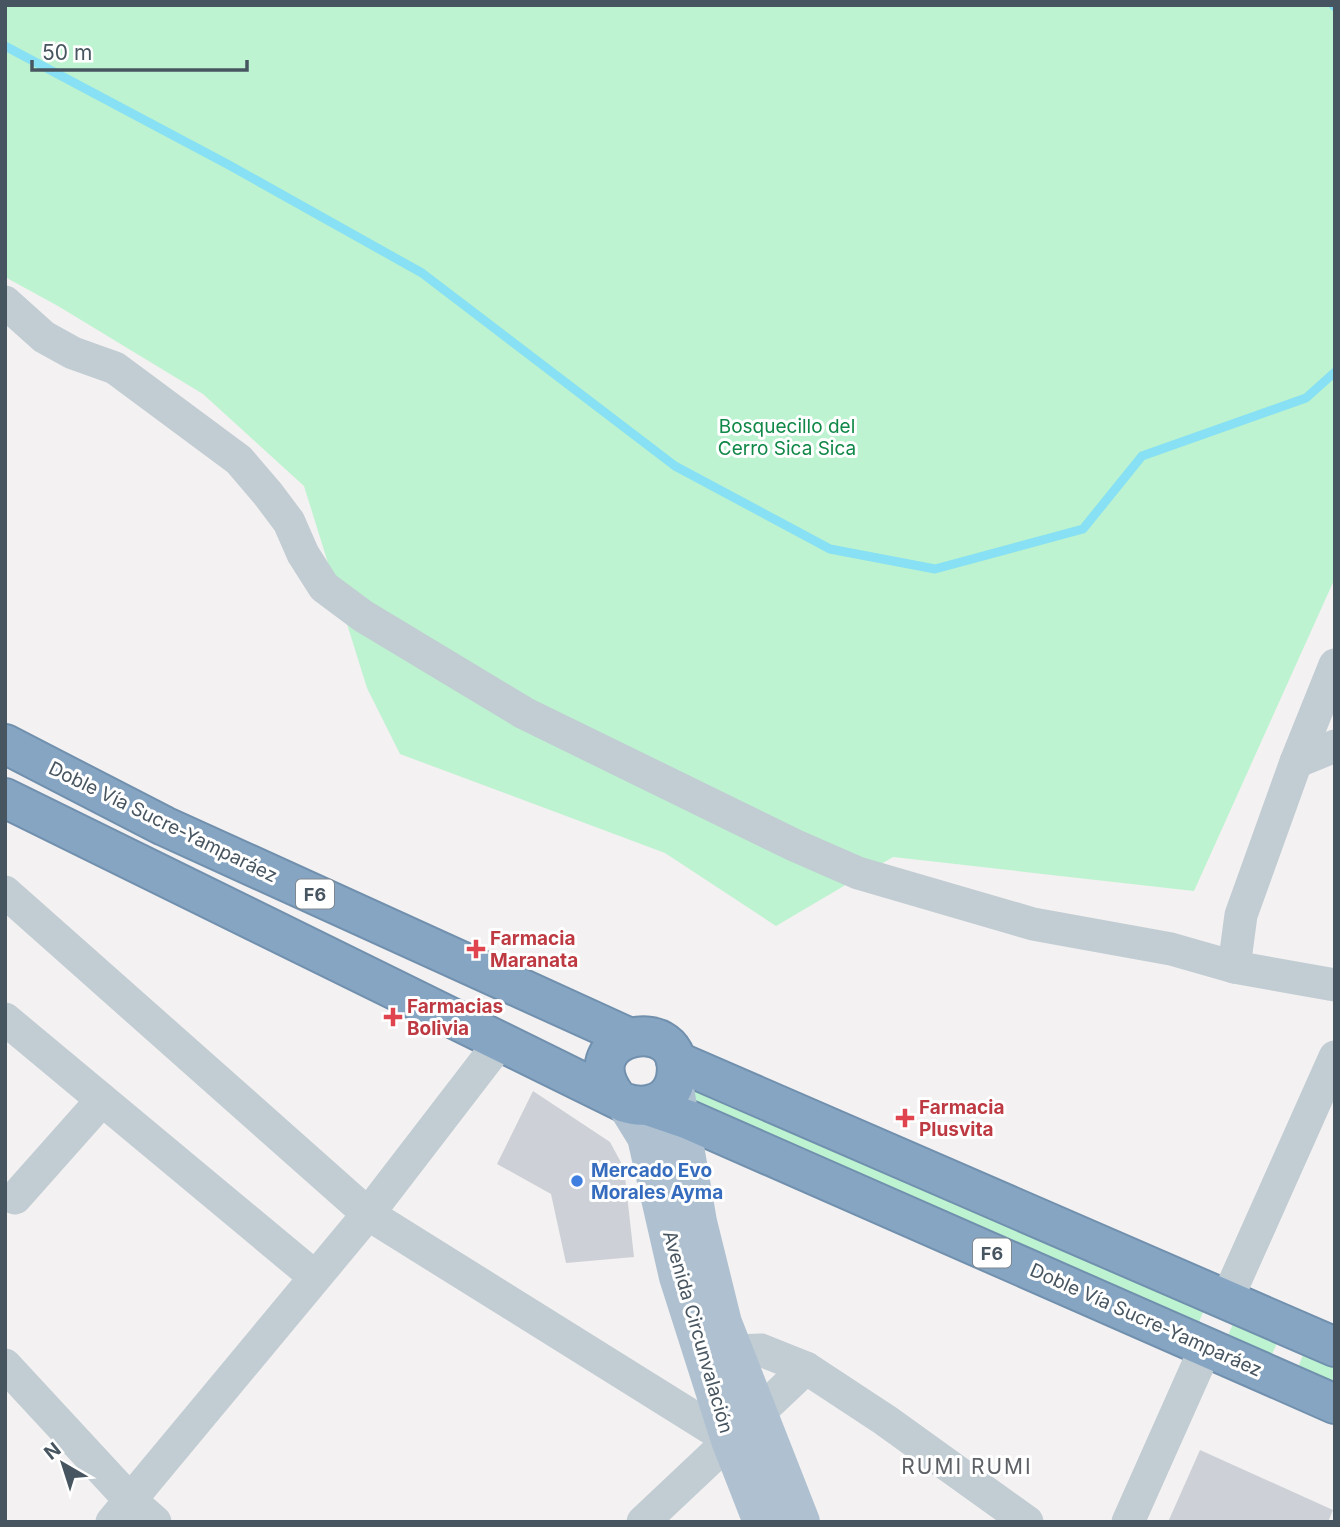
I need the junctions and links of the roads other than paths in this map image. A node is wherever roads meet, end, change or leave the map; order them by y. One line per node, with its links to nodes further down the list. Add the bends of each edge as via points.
1 (5, 302): 8 (street, via 44,337 115,368 239,460 289,523 324,587 363,616 524,713 858,873 1033,924 1171,948)
2 (1335, 665): 5 (street)
3 (5, 744): 11 (highway, Doble Vía Sucre-Yamparáez / F6, via 164,825)
4 (1335, 746): 5 (street)
5 (1296, 762): 8 (street, via 1241,915)
6 (5, 798): 12 (highway, Doble Vía Sucre-Yamparáez / F6)
7 (5, 892): 17 (street)
8 (1234, 967): 9 (street)
9 (1335, 985)
10 (5, 1019): 15 (street)
11 (628, 1037): 14 (highway, Doble Vía Sucre-Yamparáez / F6, via 652,1036 662,1042); 14 (highway, via 610,1052 605,1076 608,1087)
12 (501, 1041): 14 (highway, Doble Vía Sucre-Yamparáez / F6); 17 (street)
13 (1335, 1057): 19 (street)
14 (653, 1095): 19 (highway, Doble Vía Sucre-Yamparáez / F6); 21 (highway, Doble Vía Sucre-Yamparáez / F6); 23 (main road, Avenida Circunvalación, via 698,1222 723,1323); 23 (main road, Avenida Circunvalación, via 646,1137 678,1278)
15 (102, 1100): 16 (street); 18 (street)
16 (15, 1198)
17 (368, 1214): 18 (street); 29 (street)
18 (315, 1277): 30 (street)
19 (1227, 1299): 20 (highway, Doble Vía Sucre-Yamparáez / F6)
20 (1298, 1331): 22 (highway, Doble Vía Sucre-Yamparáez / F6); 26 (highway)
21 (1206, 1347): 26 (highway, Doble Vía Sucre-Yamparáez / F6); 36 (street)
22 (1335, 1347)
23 (719, 1356): 25 (street, via 761,1350); 28 (main road, Avenida Circunvalación); 29 (main road, Avenida Circunvalación)
24 (5, 1365): 30 (street)
25 (806, 1368): 28 (street); 35 (street)
26 (1283, 1380): 27 (highway, Doble Vía Sucre-Yamparáez / F6)
27 (1335, 1404)
28 (759, 1414): 29 (street); 34 (main road, Avenida Circunvalación)
29 (730, 1440): 32 (street); 33 (main road, Avenida Circunvalación)
30 (121, 1511): 31 (street)
31 (155, 1522)
32 (643, 1522)
33 (762, 1522)
34 (801, 1522)
35 (1027, 1522)
36 (1128, 1522)

